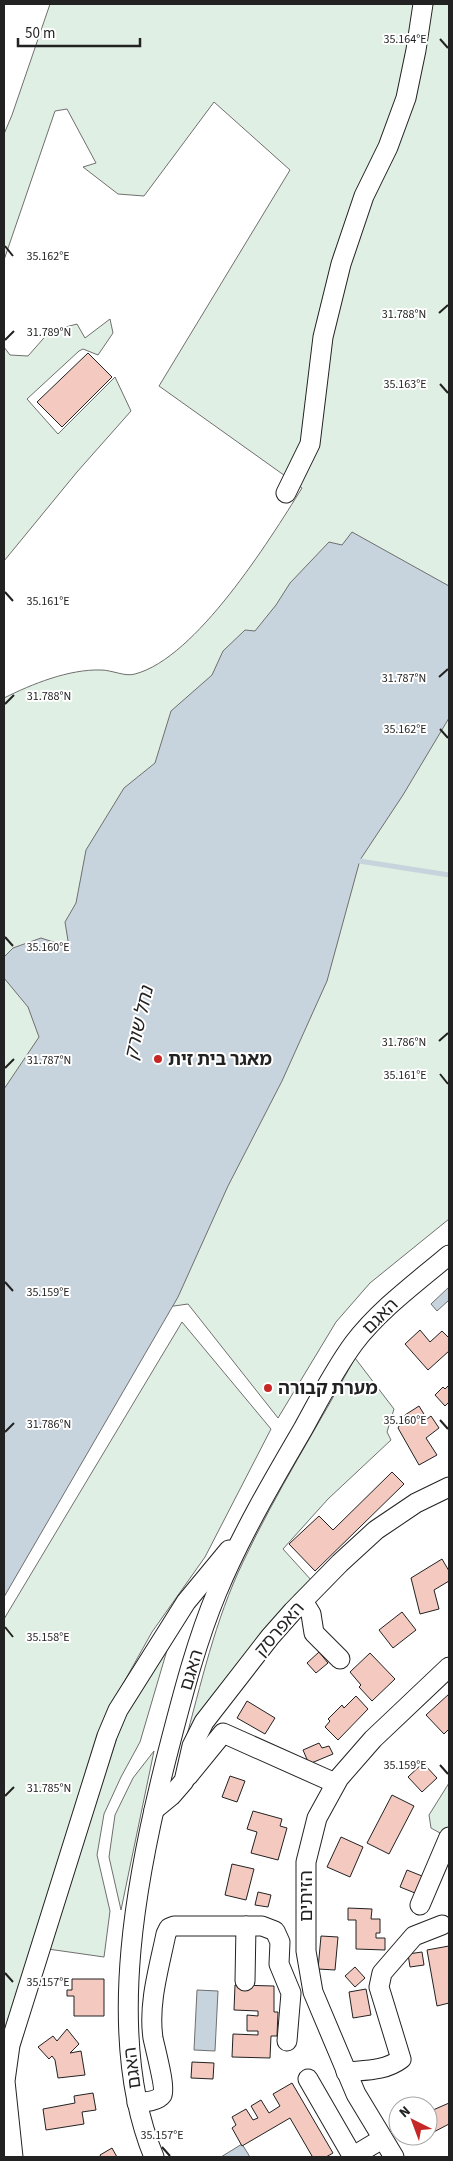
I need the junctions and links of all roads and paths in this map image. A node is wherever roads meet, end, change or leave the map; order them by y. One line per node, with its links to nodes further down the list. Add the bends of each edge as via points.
1 (423, 4): 2 (street, via 406,98 388,147 364,196 340,264 323,337 310,444)
2 (286, 493)
3 (449, 1255): 5 (street, האגם, via 386,1309 354,1343)
4 (449, 1487): 6 (street, האפרסק, via 416,1503 376,1530)
5 (242, 1538): 11 (street, האגם, via 201,1636); 22 (street, via 186,1602 118,1710 107,1736 10,2045 5,2081)
6 (302, 1601): 7 (street, via 311,1614 314,1633); 9 (street, האפרסק, via 204,1722 192,1746)
7 (340, 1659)
8 (449, 1667): 10 (street, הזיתים, via 360,1752)
9 (184, 1781): 10 (street, via 223,1733); 11 (street)
10 (335, 1783): 18 (street, הזיתים, via 317,1818 306,1862 306,1951 316,1998)
11 (154, 1810): 20 (street, האגם, via 138,1900 130,1974 129,2055)
12 (449, 1838): 13 (street)
13 (420, 1905)
14 (442, 1925): 18 (street, via 414,1936 379,1980 401,2059 381,2069)
15 (246, 1926): 16 (street); 17 (street, via 262,1926 278,1935 279,1964 291,1993); 20 (street, via 179,1925 169,1928 151,2014 163,2090 157,2099)
16 (245, 1981)
17 (287, 2041)
18 (346, 2072): 21 (street, הזיתים)
19 (308, 2079): 24 (street)
20 (137, 2103): 23 (street, האגם)
21 (382, 2139): 24 (street); 25 (street, הזיתים)
22 (13, 2157)
23 (154, 2157)
24 (352, 2157)
25 (394, 2157)

